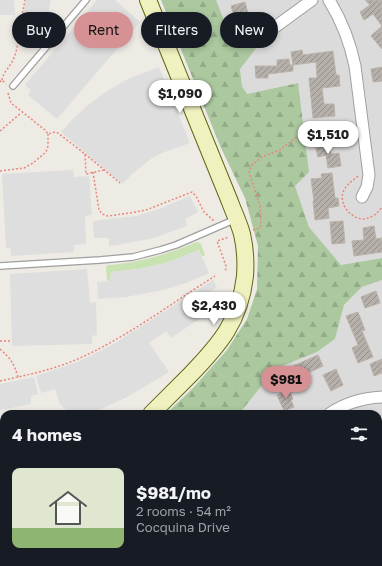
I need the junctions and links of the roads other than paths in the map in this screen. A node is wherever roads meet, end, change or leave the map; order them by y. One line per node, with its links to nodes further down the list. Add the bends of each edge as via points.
1 (86, 0): 6 (lane)
2 (148, 0): 8 (street)
3 (312, 0): 5 (street)
4 (329, 0): 7 (street, via 345,30 358,84 369,175)
5 (278, 25)
6 (13, 86)
7 (362, 197)
8 (234, 228): 9 (lane, via 133,257); 11 (street, via 245,257 239,305 231,324 210,354)
9 (0, 266)
10 (382, 397): 12 (street, via 350,402)
11 (155, 410)
12 (335, 410)

